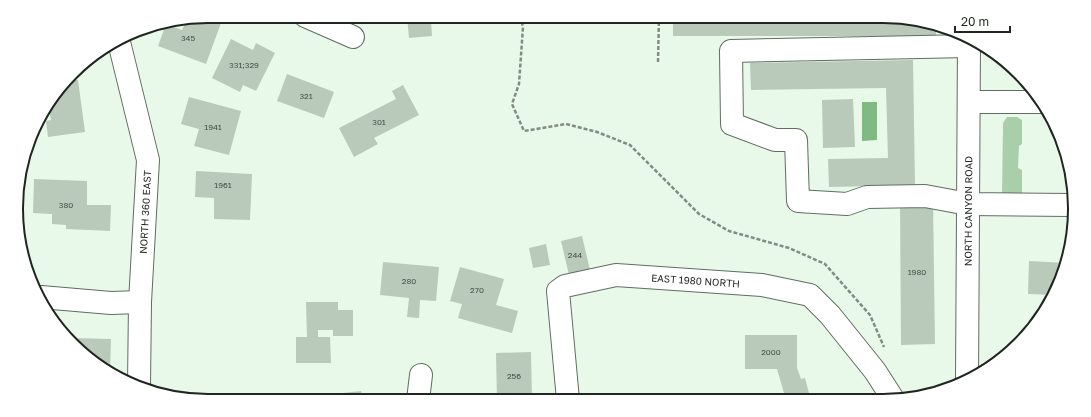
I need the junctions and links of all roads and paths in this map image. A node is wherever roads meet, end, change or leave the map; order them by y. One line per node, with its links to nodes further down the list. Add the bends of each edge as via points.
1 (321, 23): 4 (street)
2 (522, 23): 14 (path, via 519,84 512,104 524,131 566,124 597,132 630,145 699,214 729,231 789,248 824,264 870,315)
3 (659, 23): 7 (path)
4 (353, 37)
5 (969, 44): 8 (street, NORTH CANYON ROAD); 10 (street, via 731,51 732,124 775,140 796,140 798,201 847,204 867,197 925,196)
6 (120, 46): 13 (street, NORTH 360 EAST, via 148,160)
7 (658, 62)
8 (969, 102): 9 (street); 10 (street, NORTH CANYON ROAD)
9 (1035, 102)
10 (968, 204): 11 (street); 15 (street, NORTH CANYON ROAD)
11 (1068, 205)
12 (46, 297): 13 (street, via 111,303)
13 (140, 302): 17 (street, NORTH 360 EAST)
14 (884, 348)
15 (967, 374)
16 (421, 375): 18 (street)
17 (139, 380)
18 (419, 394)
19 (567, 394): 20 (street, EAST 1980 NORTH, via 558,291 565,286 616,274 762,285 810,295 830,315 875,371)
20 (890, 394)

